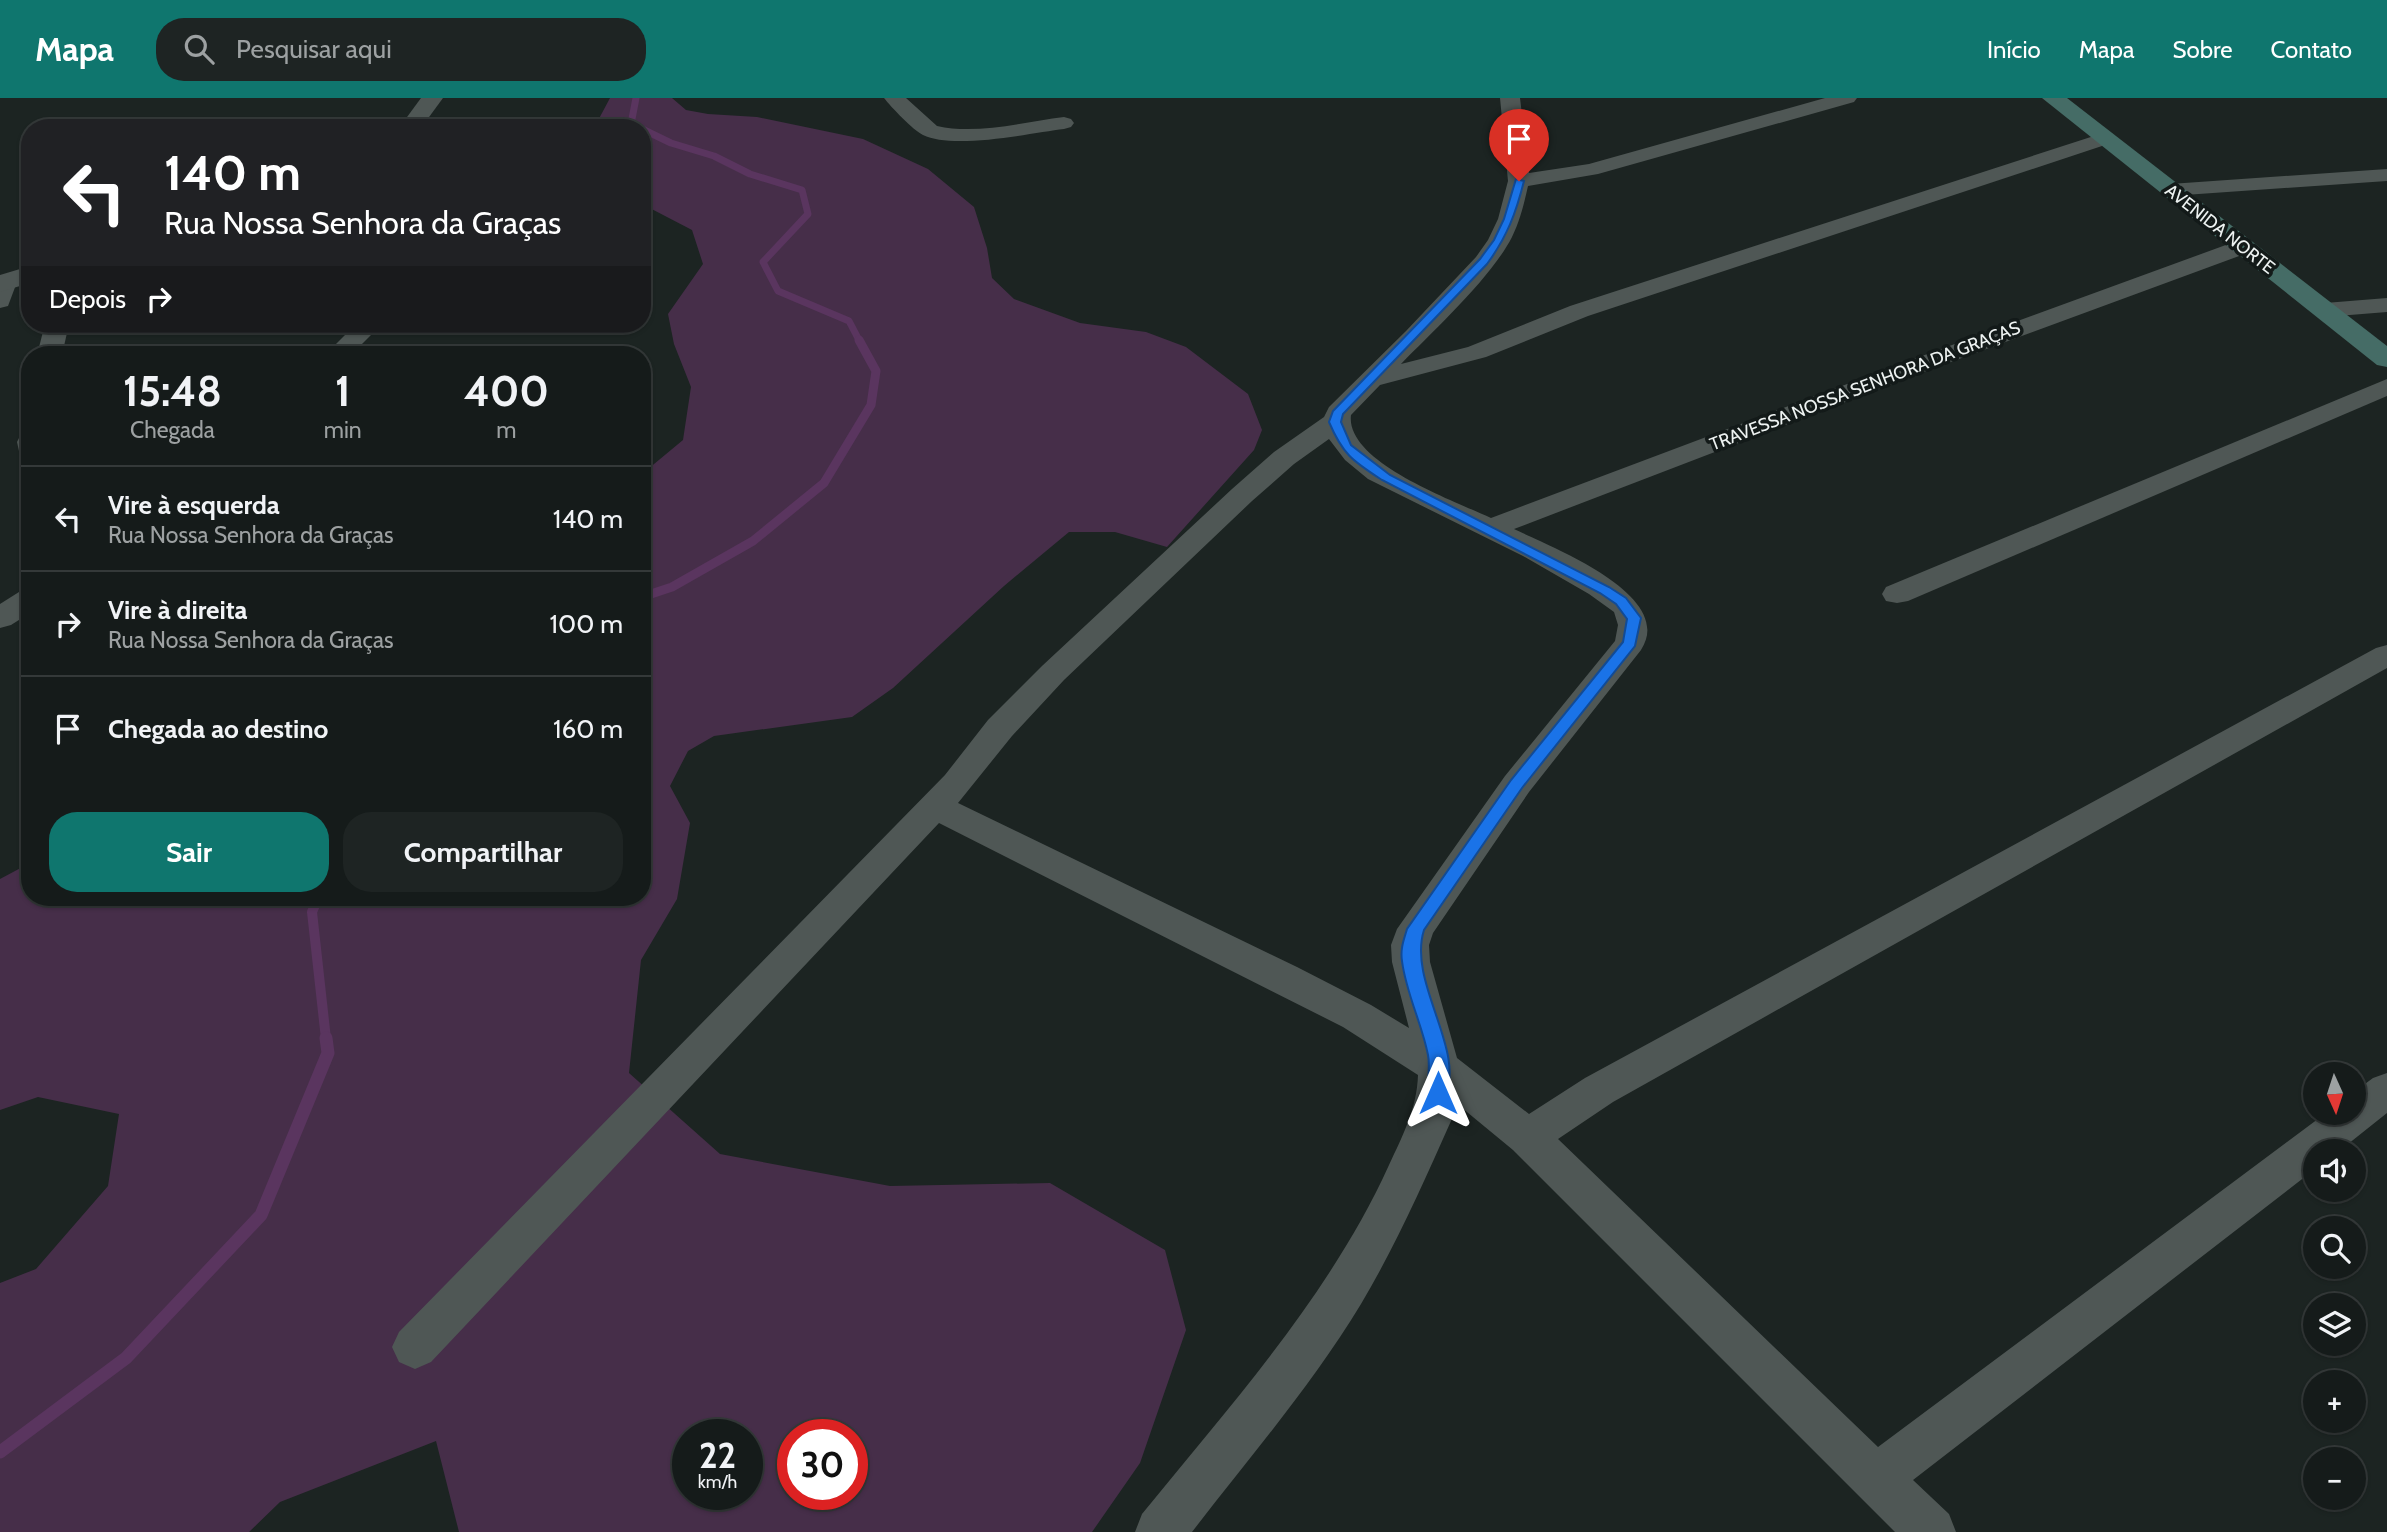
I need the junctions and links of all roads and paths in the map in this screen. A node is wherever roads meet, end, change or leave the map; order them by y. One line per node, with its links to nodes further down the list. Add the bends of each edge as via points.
1 (432, 98): 6 (street)
2 (894, 98): 7 (street, via 937,133)
3 (1510, 98): 10 (street)
4 (1847, 98): 10 (street, via 1591,170)
5 (2053, 98): 8 (main road, AVENIDA NORTE)
6 (417, 119)
7 (1064, 123)
8 (2104, 139): 11 (main road, AVENIDA NORTE); 18 (street, via 1579,310 1476,352)
9 (2387, 175): 11 (street)
10 (1519, 181): 18 (street, via 1509,219 1491,251)
11 (2170, 190): 12 (main road, AVENIDA NORTE)
12 (2242, 247): 14 (main road, AVENIDA NORTE); 21 (street, TRAVESSA NOSSA SENHORA DA GRAÇAS)
13 (2387, 305): 14 (street)
14 (2325, 310): 17 (main road, AVENIDA NORTE)
15 (360, 333): 16 (street)
16 (347, 346)
17 (2387, 359)
18 (1370, 380): 20 (street)
19 (2387, 387): 22 (street)
20 (1335, 422): 21 (street, via 1346,446 1360,460); 26 (street, via 1242,495 1053,673)
21 (1489, 529): 27 (street, via 1621,601 1634,618 1634,631 1630,643 1517,784 1416,929 1410,962)
22 (1897, 594)
23 (21, 605): 24 (street)
24 (0, 618)
25 (2387, 655): 29 (street, via 1599,1090)
26 (935, 806): 27 (street, via 1357,1016); 30 (street)
27 (1439, 1067): 29 (street); 32 (street, via 1430,1121 1388,1214 1344,1292)
28 (2387, 1090): 31 (street)
29 (1528, 1138): 31 (street)
30 (415, 1347)
31 (1878, 1477): 33 (street)
32 (1160, 1532)
33 (1931, 1532)

